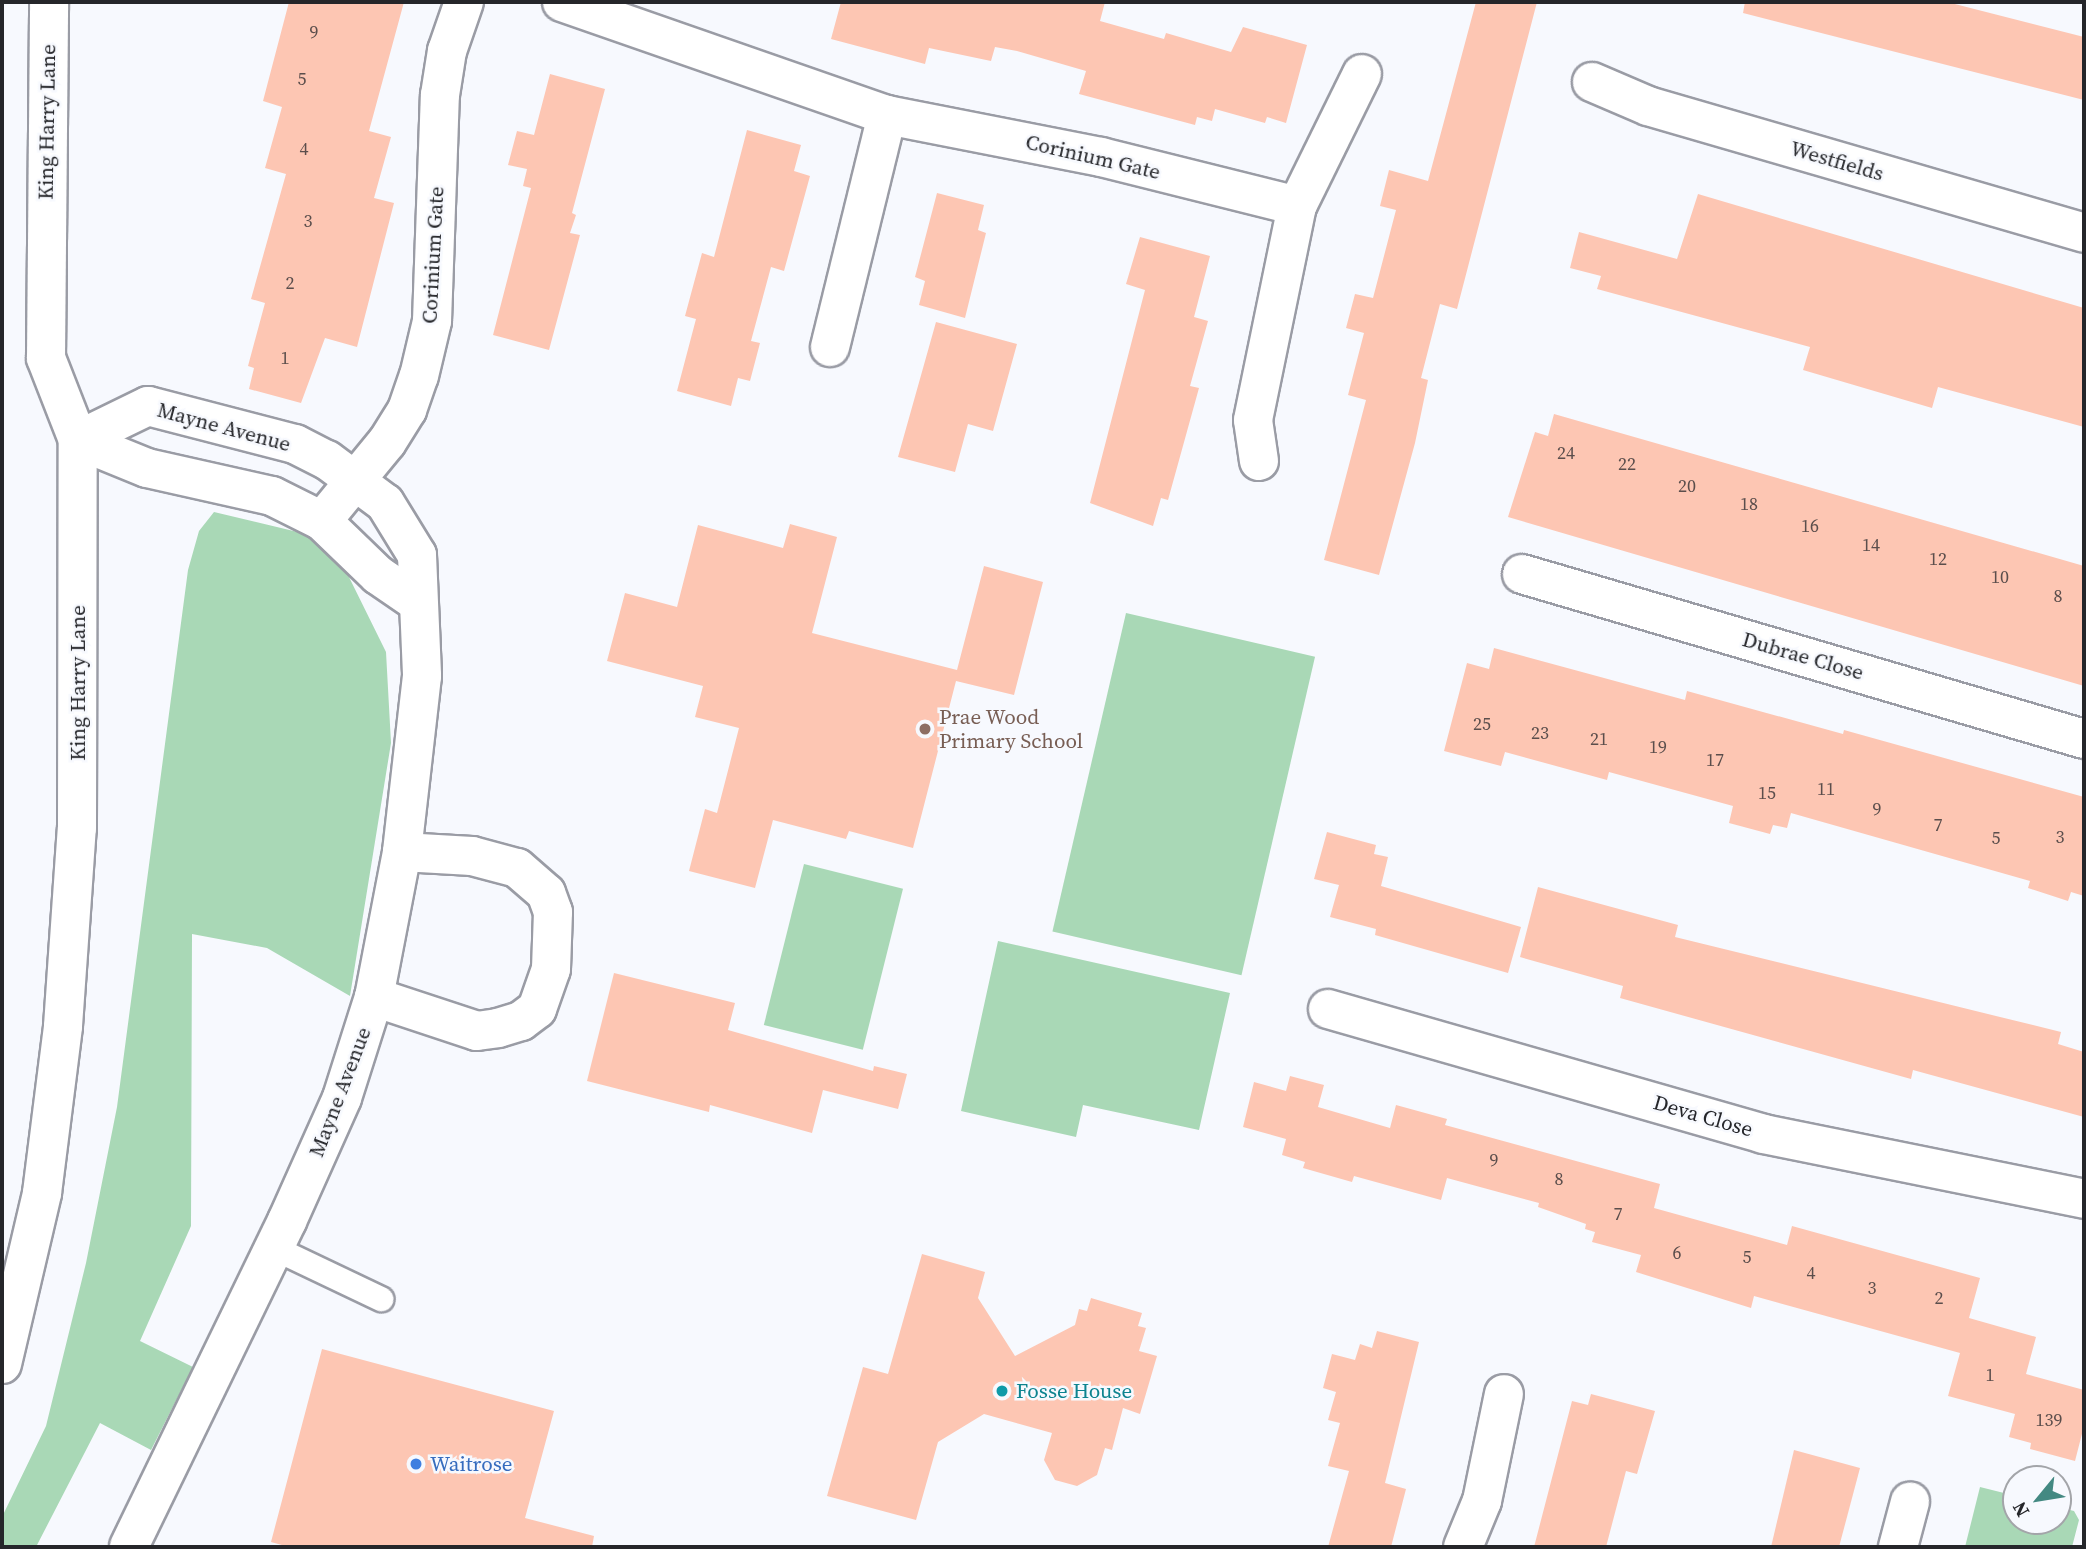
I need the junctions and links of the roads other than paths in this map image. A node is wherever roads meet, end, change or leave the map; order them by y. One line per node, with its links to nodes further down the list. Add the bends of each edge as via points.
1 (49, 2): 10 (street, King Harry Lane, via 46,358)
2 (464, 2): 12 (street, Corinium Gate, via 447,51 440,94 432,321 407,410)
3 (562, 2): 6 (street, Corinium Gate)
4 (1362, 74): 7 (street)
5 (1592, 82): 8 (street, Westfields, via 1648,106)
6 (887, 114): 7 (street, Corinium Gate, via 1101,157); 9 (street)
7 (1297, 206): 11 (street, via 1253,420)
8 (2084, 233)
9 (830, 347)
10 (78, 440): 12 (street, Mayne Avenue, via 148,406 295,444); 13 (street, via 147,468 272,496); 23 (street, King Harry Lane, via 77,828 62,1026 42,1193)
11 (1259, 461)
12 (356, 480): 13 (street, Corinium Gate); 15 (street, Mayne Avenue, via 385,503 417,555)
13 (322, 521): 15 (street, via 378,575)
14 (1522, 573): 16 (street, Dubrae Close)
15 (416, 601): 17 (street, Mayne Avenue, via 422,676)
16 (2084, 739)
17 (402, 852): 18 (street, Mayne Avenue); 18 (street, via 472,856 517,867 546,892 553,912 551,969 537,1009 498,1028 477,1031)
18 (374, 997): 21 (street, Mayne Avenue, via 342,1098)
19 (1328, 1009): 20 (street, Deva Close, via 1763,1134)
20 (2084, 1199)
21 (274, 1248): 22 (lane); 26 (street, Mayne Avenue)
22 (381, 1299)
23 (2, 1364)
24 (1504, 1394): 27 (street, via 1482,1501)
25 (1910, 1502): 28 (street)
26 (130, 1547)
27 (1463, 1547)
28 (1898, 1547)

